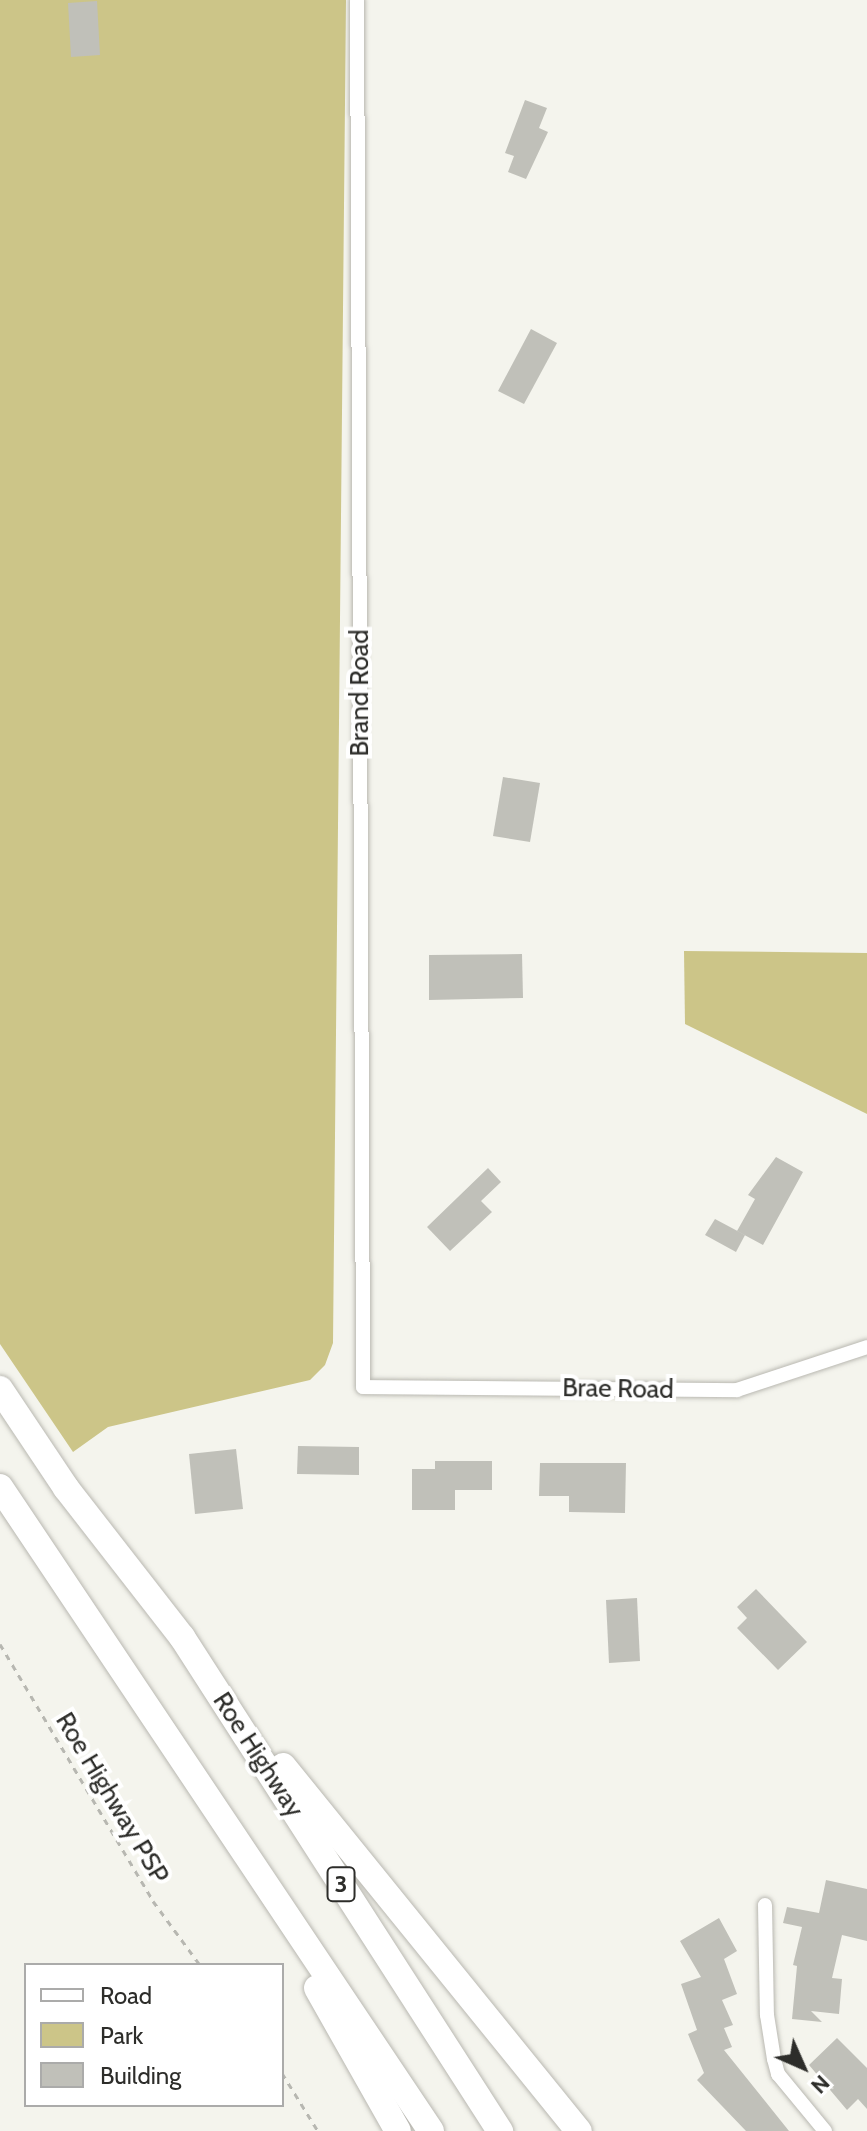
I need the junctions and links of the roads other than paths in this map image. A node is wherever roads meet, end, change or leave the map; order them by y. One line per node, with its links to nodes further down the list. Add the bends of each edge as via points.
1 (357, 0): 3 (street, Brand Road)
2 (867, 1347): 3 (street, Brae Road, via 737,1390)
3 (363, 1387)
4 (0, 1389): 6 (highway, Roe Highway / 3, via 66,1488)
5 (0, 1487): 7 (highway, 3)
6 (182, 1637): 11 (highway, Roe Highway / 3); 12 (highway)
7 (256, 1872): 9 (highway); 10 (highway, 3)
8 (765, 1905): 13 (street, via 767,2015 774,2059 778,2074)
9 (398, 2131)
10 (431, 2131)
11 (500, 2131)
12 (579, 2131)
13 (825, 2131)

